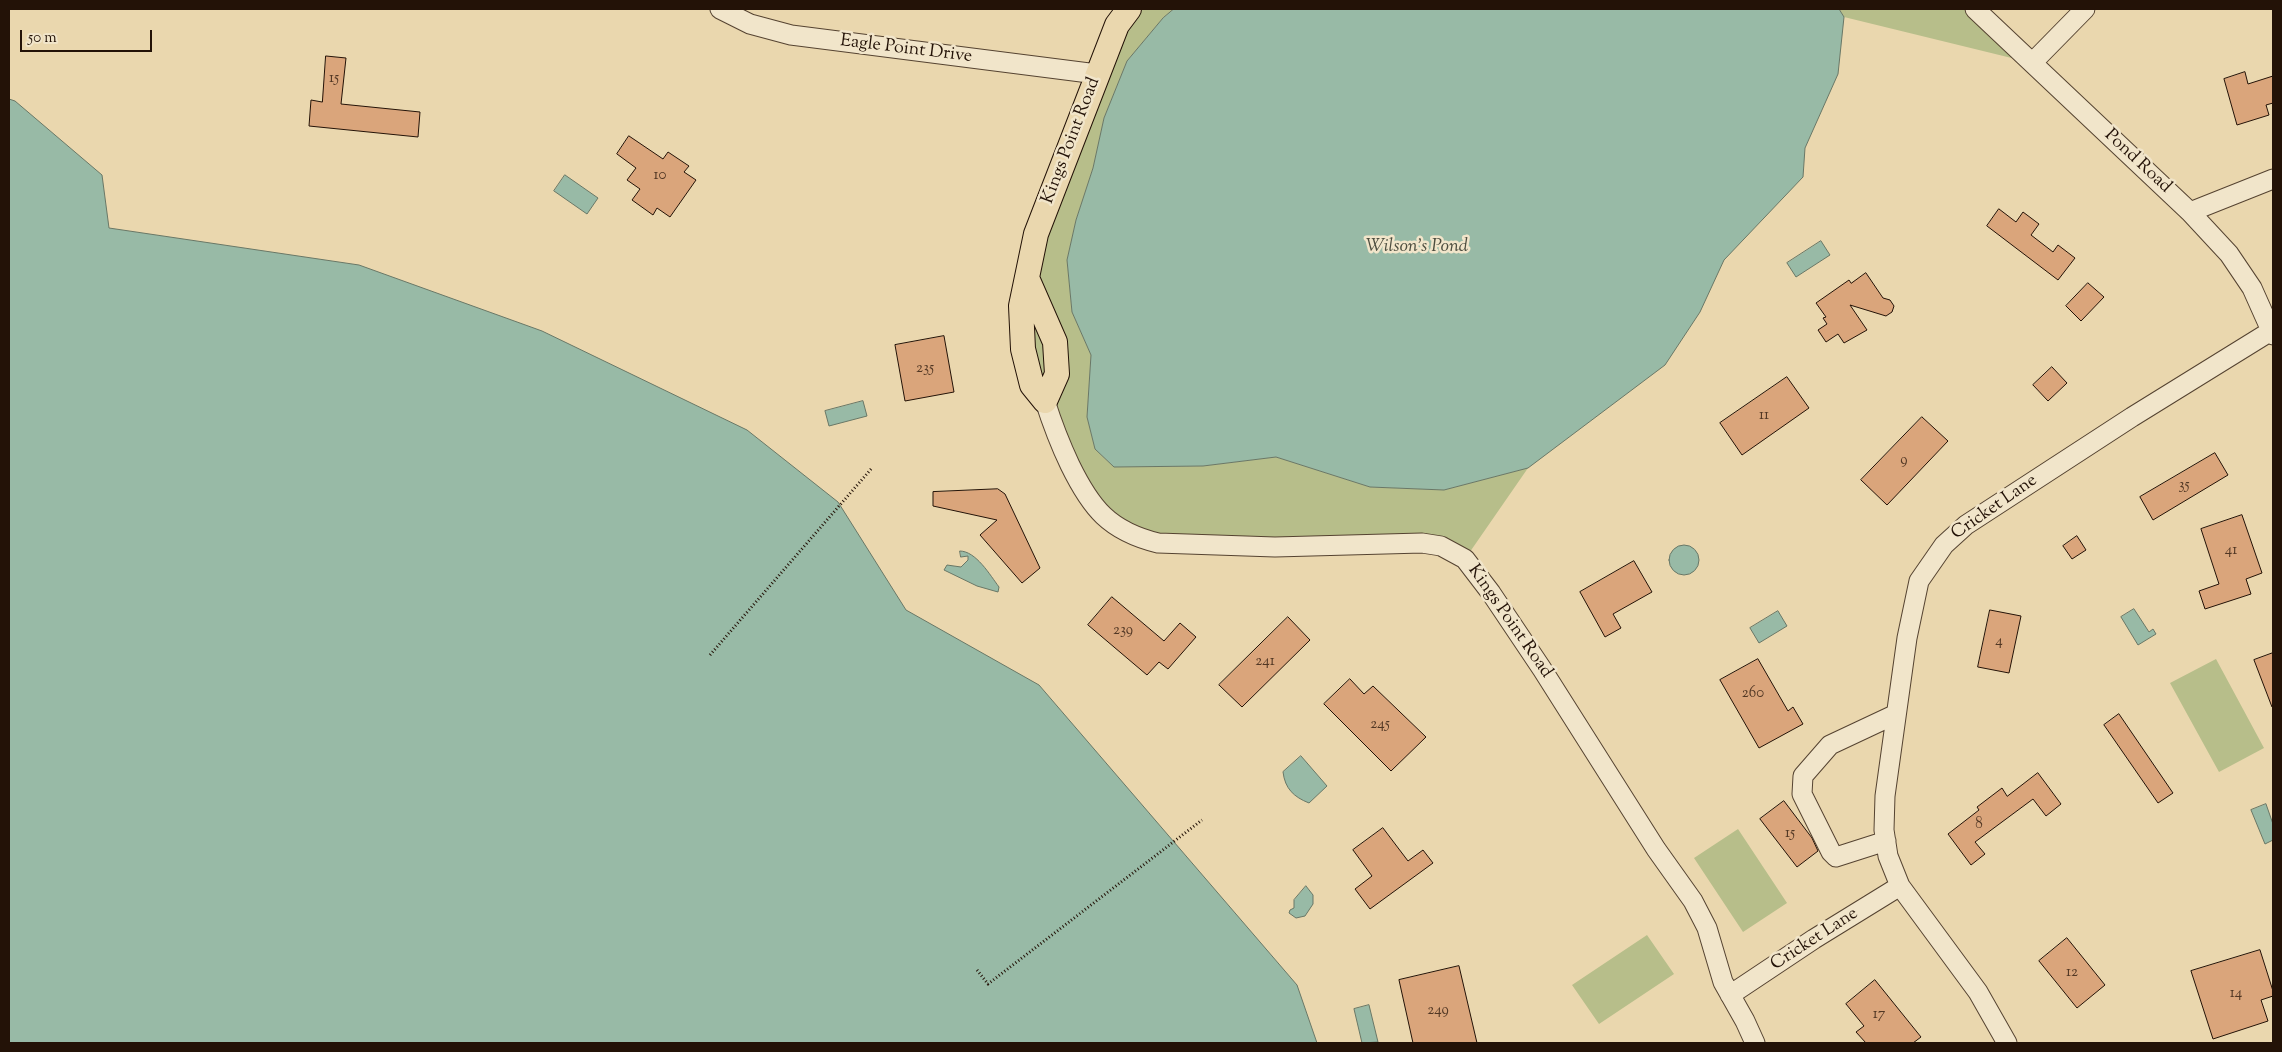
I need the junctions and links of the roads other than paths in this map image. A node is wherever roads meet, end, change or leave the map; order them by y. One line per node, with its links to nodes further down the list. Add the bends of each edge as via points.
1 (720, 9): 6 (street, Eagle Point Drive, via 750,24 791,35)
2 (1129, 9): 6 (main road, Kings Point Road, via 1117,25)
3 (1975, 9): 5 (street, Pond Road)
4 (2085, 9): 5 (street)
5 (2032, 63): 8 (street, Pond Road)
6 (1097, 74): 9 (main road, Kings Point Road, via 1036,234)
7 (2273, 179): 8 (street)
8 (2190, 212): 10 (street, Pond Road, via 2229,254 2252,288)
9 (1027, 278): 11 (main road, Kings Point Road, via 1021,306 1023,349 1032,385); 11 (main road, via 1055,342 1057,374)
10 (2272, 333): 12 (street, Cricket Lane, via 2132,417 1988,510 1944,545 1919,581 1909,624)
11 (1045, 401): 15 (street, Kings Point Road, via 1054,432 1085,494 1113,524 1139,538 1158,543 1275,547 1422,543 1441,546 1465,559 1542,669 1656,849 1693,901 1707,928)
12 (1896, 714): 13 (street, Cricket Lane, via 1885,796); 13 (street, via 1830,745 1803,776 1802,794 1836,857)
13 (1886, 841): 14 (street, Cricket Lane, via 1888,856)
14 (1900, 886): 15 (street, Cricket Lane, via 1814,938); 17 (street, Cricket Lane, via 1978,992)
15 (1730, 995): 16 (street, Kings Point Road)
16 (1755, 1043)
17 (2007, 1043)

